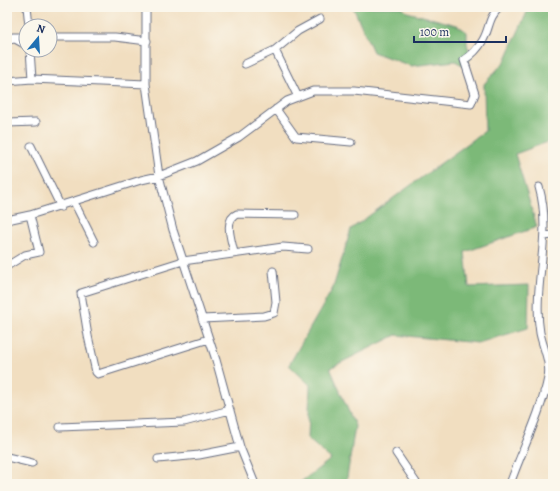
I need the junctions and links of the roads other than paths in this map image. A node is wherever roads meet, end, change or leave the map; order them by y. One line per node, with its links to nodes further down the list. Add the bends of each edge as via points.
1 (28, 7): 4 (street)
2 (146, 7): 10 (street)
3 (500, 7): 17 (street, via 493,13 484,39 464,60 475,94 470,104 354,91 314,91)
4 (28, 18)
5 (320, 18): 11 (street, via 298,31)
6 (58, 37): 10 (street, via 115,37)
7 (18, 38): 8 (street)
8 (7, 39): 9 (street)
9 (18, 41)
10 (146, 41): 16 (street)
11 (275, 50): 13 (street); 17 (street)
12 (31, 58): 14 (street)
13 (245, 64)
14 (32, 79): 15 (street); 16 (street)
15 (7, 81)
16 (146, 84): 23 (street)
17 (298, 97): 18 (street)
18 (276, 109): 21 (street, via 296,137); 23 (street, via 239,136 197,161)
19 (36, 122): 20 (street)
20 (7, 124)
21 (351, 142)
22 (31, 146): 26 (street)
23 (159, 176): 25 (street); 35 (street)
24 (539, 187): 31 (street, via 542,196)
25 (74, 202): 26 (street); 32 (street)
26 (61, 207): 27 (street)
27 (30, 215): 29 (street); 36 (street, via 39,252 25,255)
28 (295, 215): 34 (street, via 233,216 229,222)
29 (7, 220)
30 (553, 235): 31 (street)
31 (544, 236): 41 (street, via 539,313 540,333 549,370)
32 (94, 242)
33 (308, 249): 34 (street, via 283,247)
34 (234, 253): 35 (street)
35 (183, 261): 38 (street); 39 (street, via 81,293 96,372 100,374)
36 (7, 266)
37 (273, 271): 38 (street, via 276,302 274,313 264,316)
38 (202, 319): 39 (street)
39 (209, 339): 42 (street)
40 (553, 390): 41 (street)
41 (544, 392): 51 (street)
42 (230, 410): 43 (street, via 184,422); 44 (street)
43 (60, 427)
44 (240, 447): 47 (street); 49 (street)
45 (396, 453): 50 (street)
46 (7, 457): 48 (street)
47 (158, 459)
48 (32, 463)
49 (253, 484)
50 (417, 484)
51 (510, 484)

